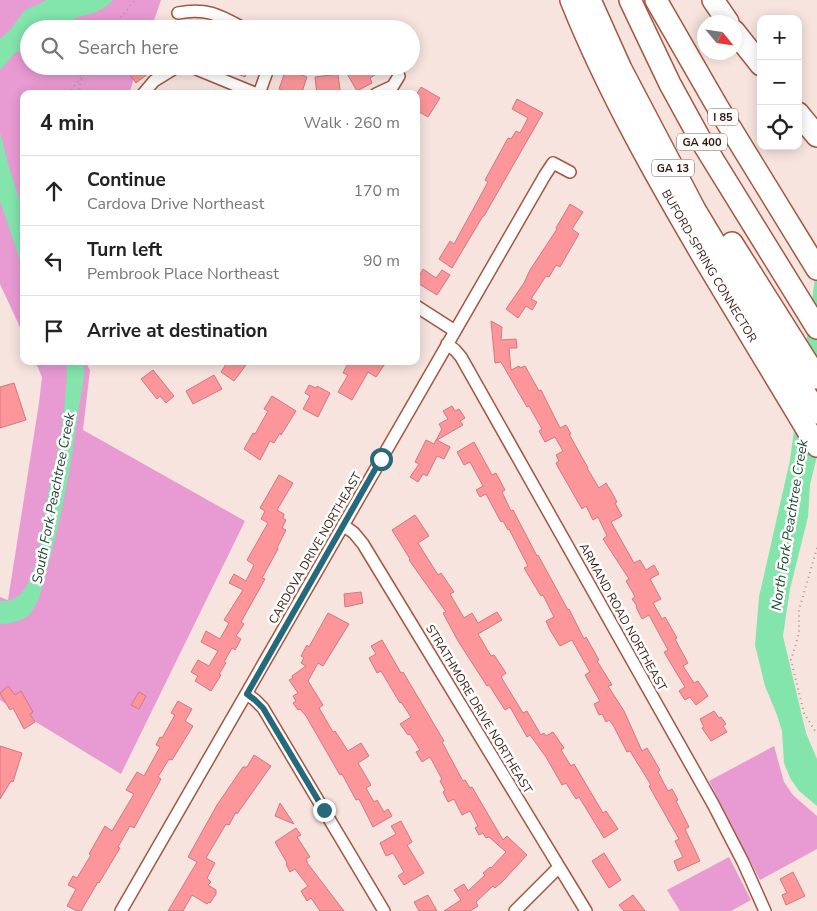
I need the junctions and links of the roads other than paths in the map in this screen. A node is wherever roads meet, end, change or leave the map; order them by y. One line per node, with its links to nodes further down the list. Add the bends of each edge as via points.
1 (571, 0): 25 (highway, BUFORD-SPRING CONNECTOR / GA 13, via 639,144)
2 (590, 0): 23 (highway, via 654,113); 24 (highway, BUFORD-SPRING CONNECTOR / GA 13, via 621,69 695,210)
3 (630, 0): 20 (highway, GA 400, via 699,137)
4 (656, 0): 18 (highway, I 85)
5 (713, 0): 7 (highway)
6 (178, 13): 8 (street, via 194,10 218,14)
7 (723, 15)
8 (229, 20)
9 (742, 41): 10 (highway)
10 (757, 60)
11 (164, 75): 14 (street)
12 (212, 75): 15 (street)
13 (265, 75): 16 (street)
14 (146, 90)
15 (248, 90)
16 (260, 90)
17 (570, 172): 21 (street, CARDOVA DRIVE NORTHEAST, via 553,163)
18 (817, 268)
19 (420, 309): 21 (street)
20 (817, 328)
21 (455, 331): 22 (street, CARDOVA DRIVE NORTHEAST)
22 (447, 344): 26 (street, CARDOVA DRIVE NORTHEAST); 33 (street, ARMAND ROAD NORTHEAST, via 461,357 713,804)
23 (817, 378)
24 (817, 413)
25 (817, 446)
26 (343, 525): 27 (street, CARDOVA DRIVE NORTHEAST); 28 (street, STRATHMORE DRIVE NORTHEAST, via 363,544)
27 (247, 694): 29 (street, CARDOVA DRIVE NORTHEAST); 30 (street, via 263,708)
28 (559, 866): 31 (street); 32 (street, STRATHMORE DRIVE NORTHEAST)
29 (121, 911)
30 (384, 911)
31 (515, 911)
32 (586, 911)
33 (765, 911)

